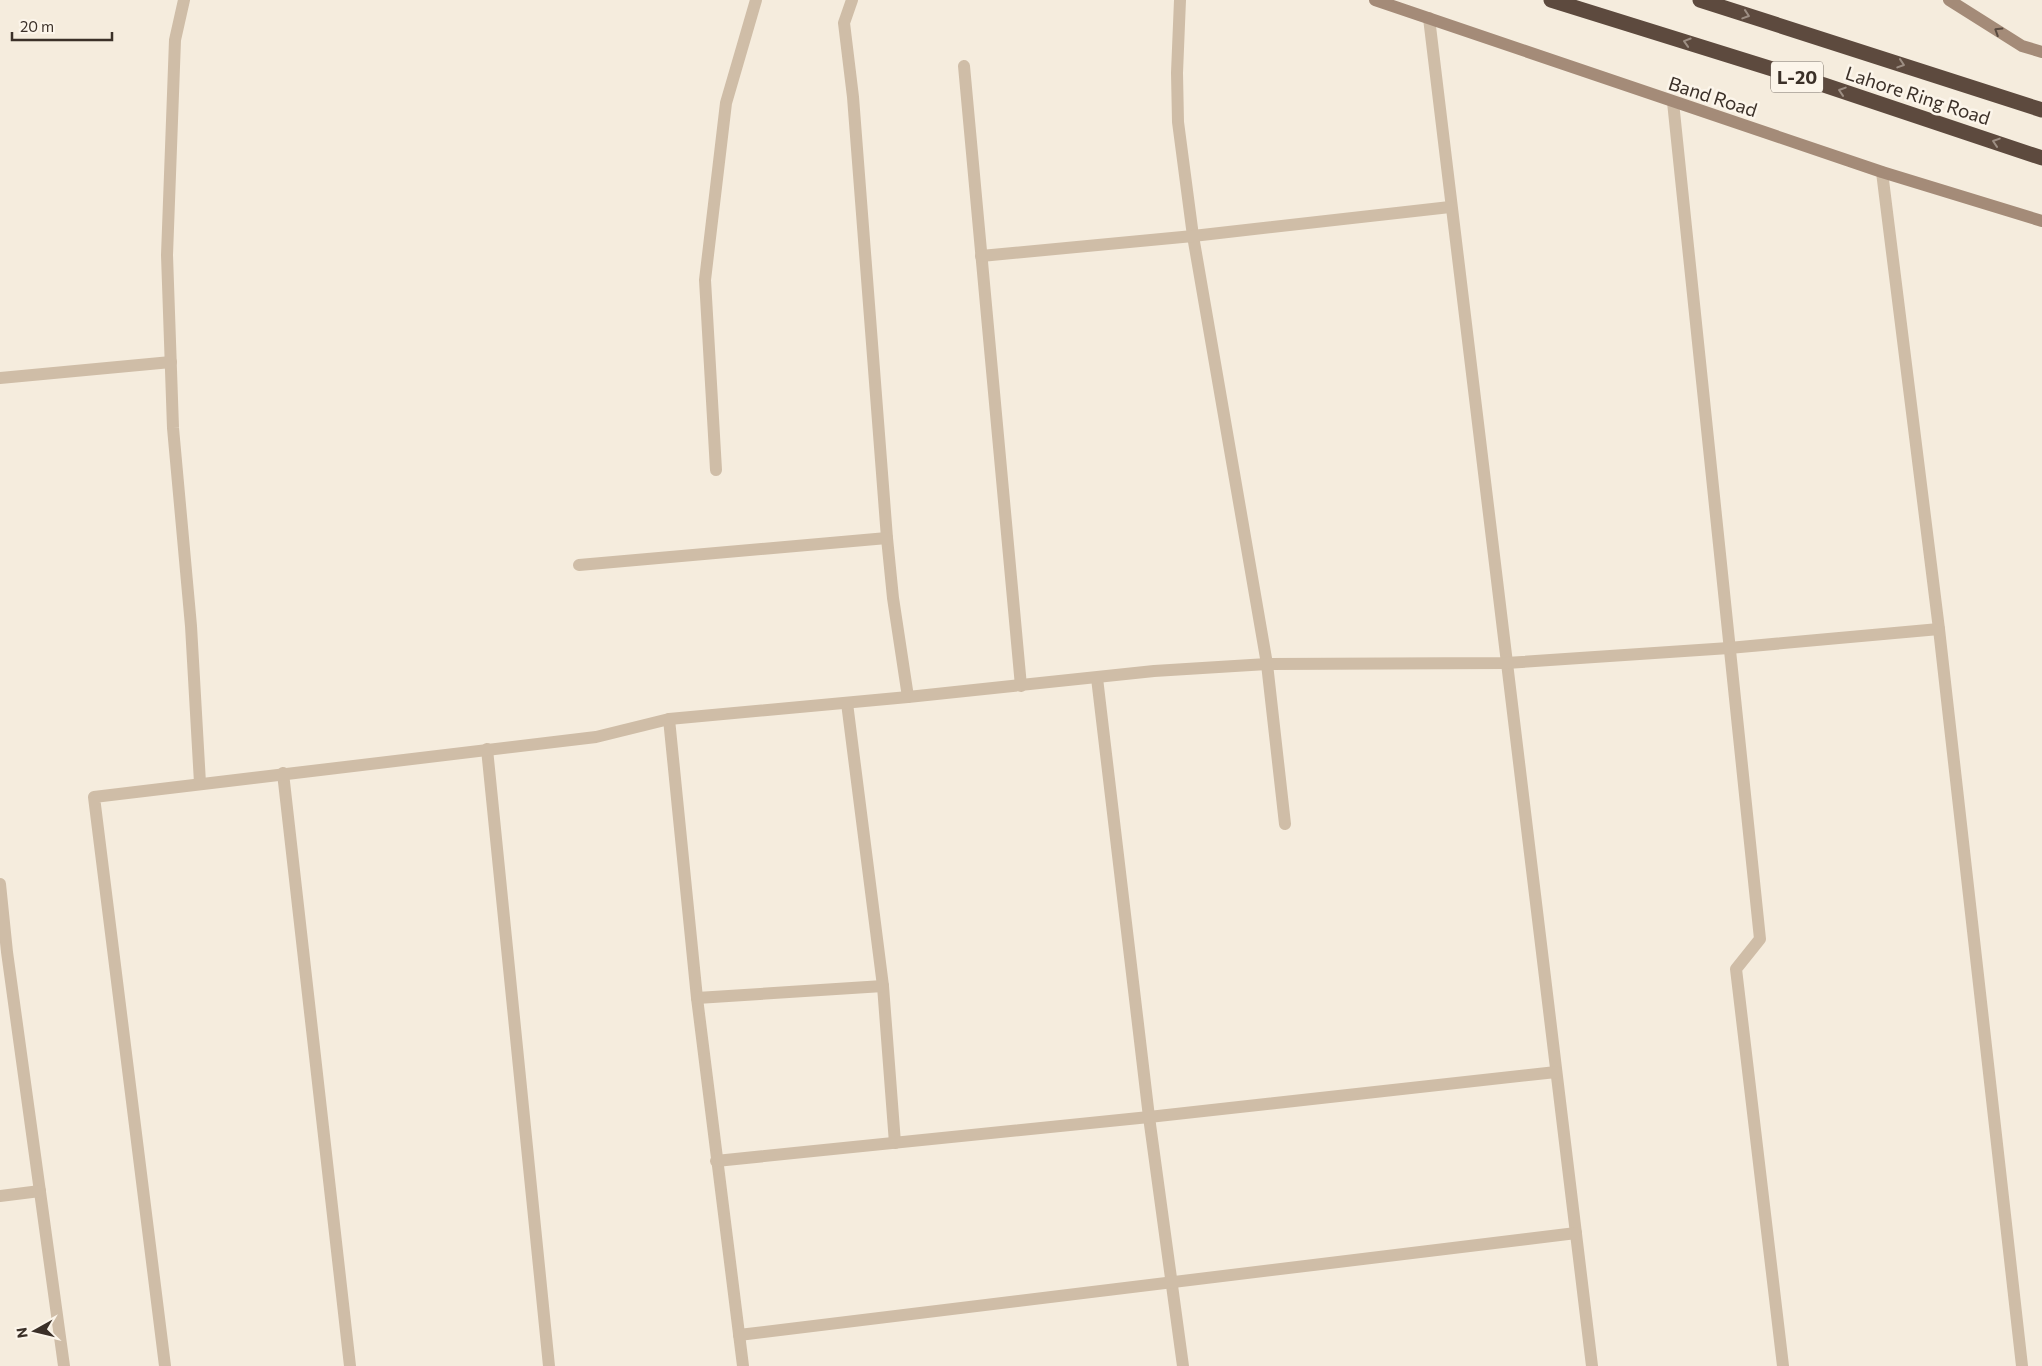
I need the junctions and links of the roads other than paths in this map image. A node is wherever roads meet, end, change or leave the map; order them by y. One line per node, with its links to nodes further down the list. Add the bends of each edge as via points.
1 (184, 0): 20 (street, via 175,40 167,256)
2 (756, 0): 22 (street, via 726,104 705,280)
3 (852, 0): 23 (street, via 844,23 853,97)
4 (1180, 0): 18 (street, via 1178,122)
5 (1375, 0): 9 (main road, Band Road)
6 (1551, 0): 14 (highway, Lahore Ring Road / L-20, one-way to 6, via 1824,85)
7 (1700, 0): 13 (highway, Lahore Ring Road / L-20, one-way to 13)
8 (1949, 0): 10 (main road, one-way to 8, via 2022,46)
9 (1429, 18): 12 (main road, Band Road); 16 (street)
10 (2042, 52)
11 (964, 66): 19 (street)
12 (1673, 102): 15 (main road, Band Road); 26 (street)
13 (2042, 110)
14 (2042, 158)
15 (1882, 172): 17 (main road, Band Road); 25 (street)
16 (1450, 207): 18 (street); 27 (street)
17 (2042, 221)
18 (1193, 236): 19 (street); 28 (street)
19 (981, 256): 30 (street)
20 (171, 362): 21 (street); 36 (street, via 173,428 191,626)
21 (0, 378)
22 (716, 470)
23 (887, 538): 24 (street); 31 (street)
24 (580, 565)
25 (1939, 629): 26 (street); 58 (street)
26 (1729, 648): 27 (street); 57 (street, via 1760,939 1736,969)
27 (1506, 663): 28 (street); 41 (street)
28 (1267, 664): 29 (street); 37 (street)
29 (1097, 678): 30 (street); 42 (street)
30 (1021, 686): 31 (street)
31 (908, 697): 32 (street)
32 (847, 703): 33 (street); 39 (street)
33 (669, 719): 34 (street, via 596,737); 40 (street)
34 (487, 749): 35 (street); 53 (street)
35 (283, 773): 36 (street); 52 (street)
36 (200, 783): 51 (street, via 94,797)
37 (1285, 824)
38 (0, 884): 45 (street)
39 (883, 986): 40 (street); 43 (street)
40 (697, 998): 44 (street)
41 (1556, 1072): 42 (street); 47 (street)
42 (1150, 1117): 43 (street); 48 (street)
43 (895, 1143): 44 (street)
44 (716, 1161): 49 (street)
45 (40, 1191): 46 (street); 50 (street)
46 (0, 1196)
47 (1576, 1233): 48 (street); 56 (street)
48 (1172, 1283): 49 (street); 55 (street)
49 (739, 1335): 54 (street)
50 (64, 1366)
51 (165, 1366)
52 (350, 1366)
53 (549, 1366)
54 (743, 1366)
55 (1183, 1366)
56 (1592, 1366)
57 (1783, 1366)
58 (2022, 1366)

